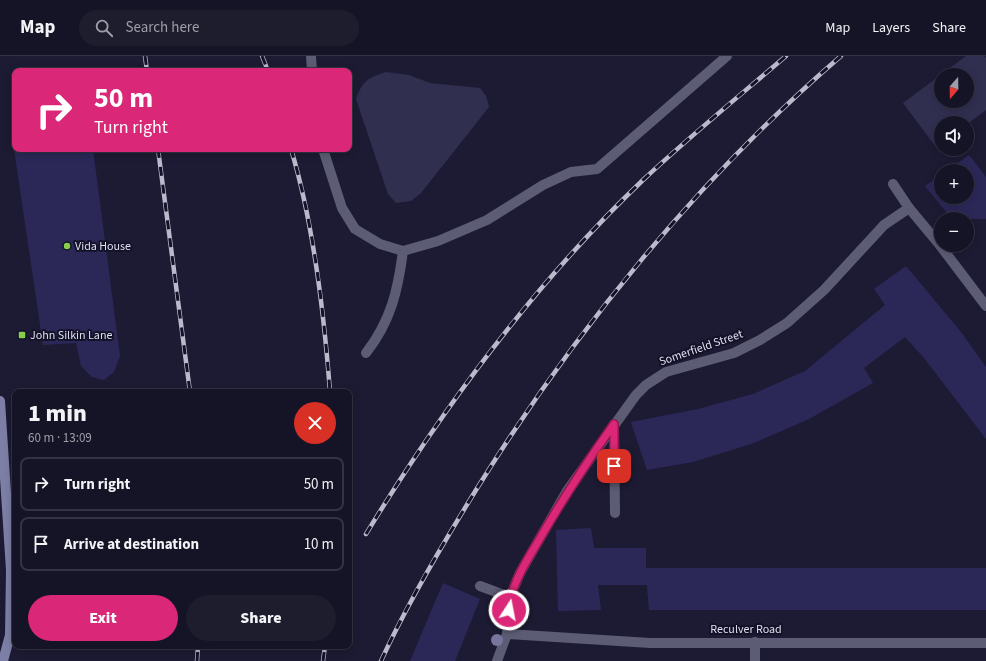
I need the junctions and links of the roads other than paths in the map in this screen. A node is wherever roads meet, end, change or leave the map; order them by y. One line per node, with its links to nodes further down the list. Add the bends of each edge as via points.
1 (311, 56): 3 (street)
2 (727, 56): 7 (street, via 597,169 571,172 543,185 487,220 438,241)
3 (312, 68)
4 (324, 152): 7 (street, via 342,208 355,229 380,244)
5 (893, 184): 6 (street)
6 (909, 208): 8 (street); 11 (street, Somerfield Street, via 884,225 824,290 787,323 734,353 666,372 646,385)
7 (403, 251): 9 (street, via 397,289 390,311 380,333)
8 (986, 306)
9 (366, 353)
10 (0, 401): 13 (main road)
11 (614, 424): 12 (street); 16 (street, Somerfield Street, via 567,491 520,573)
12 (614, 513)
13 (12, 557)
14 (480, 586): 16 (street)
15 (12, 592): 20 (main road, via 10,635)
16 (510, 597): 17 (street, Somerfield Street)
17 (507, 634): 18 (street, Reculver Road, via 650,643); 21 (street, Somerfield Street)
18 (755, 642): 19 (street, Reculver Road); 22 (street)
19 (986, 643)
20 (3, 661)
21 (497, 661)
22 (755, 661)

